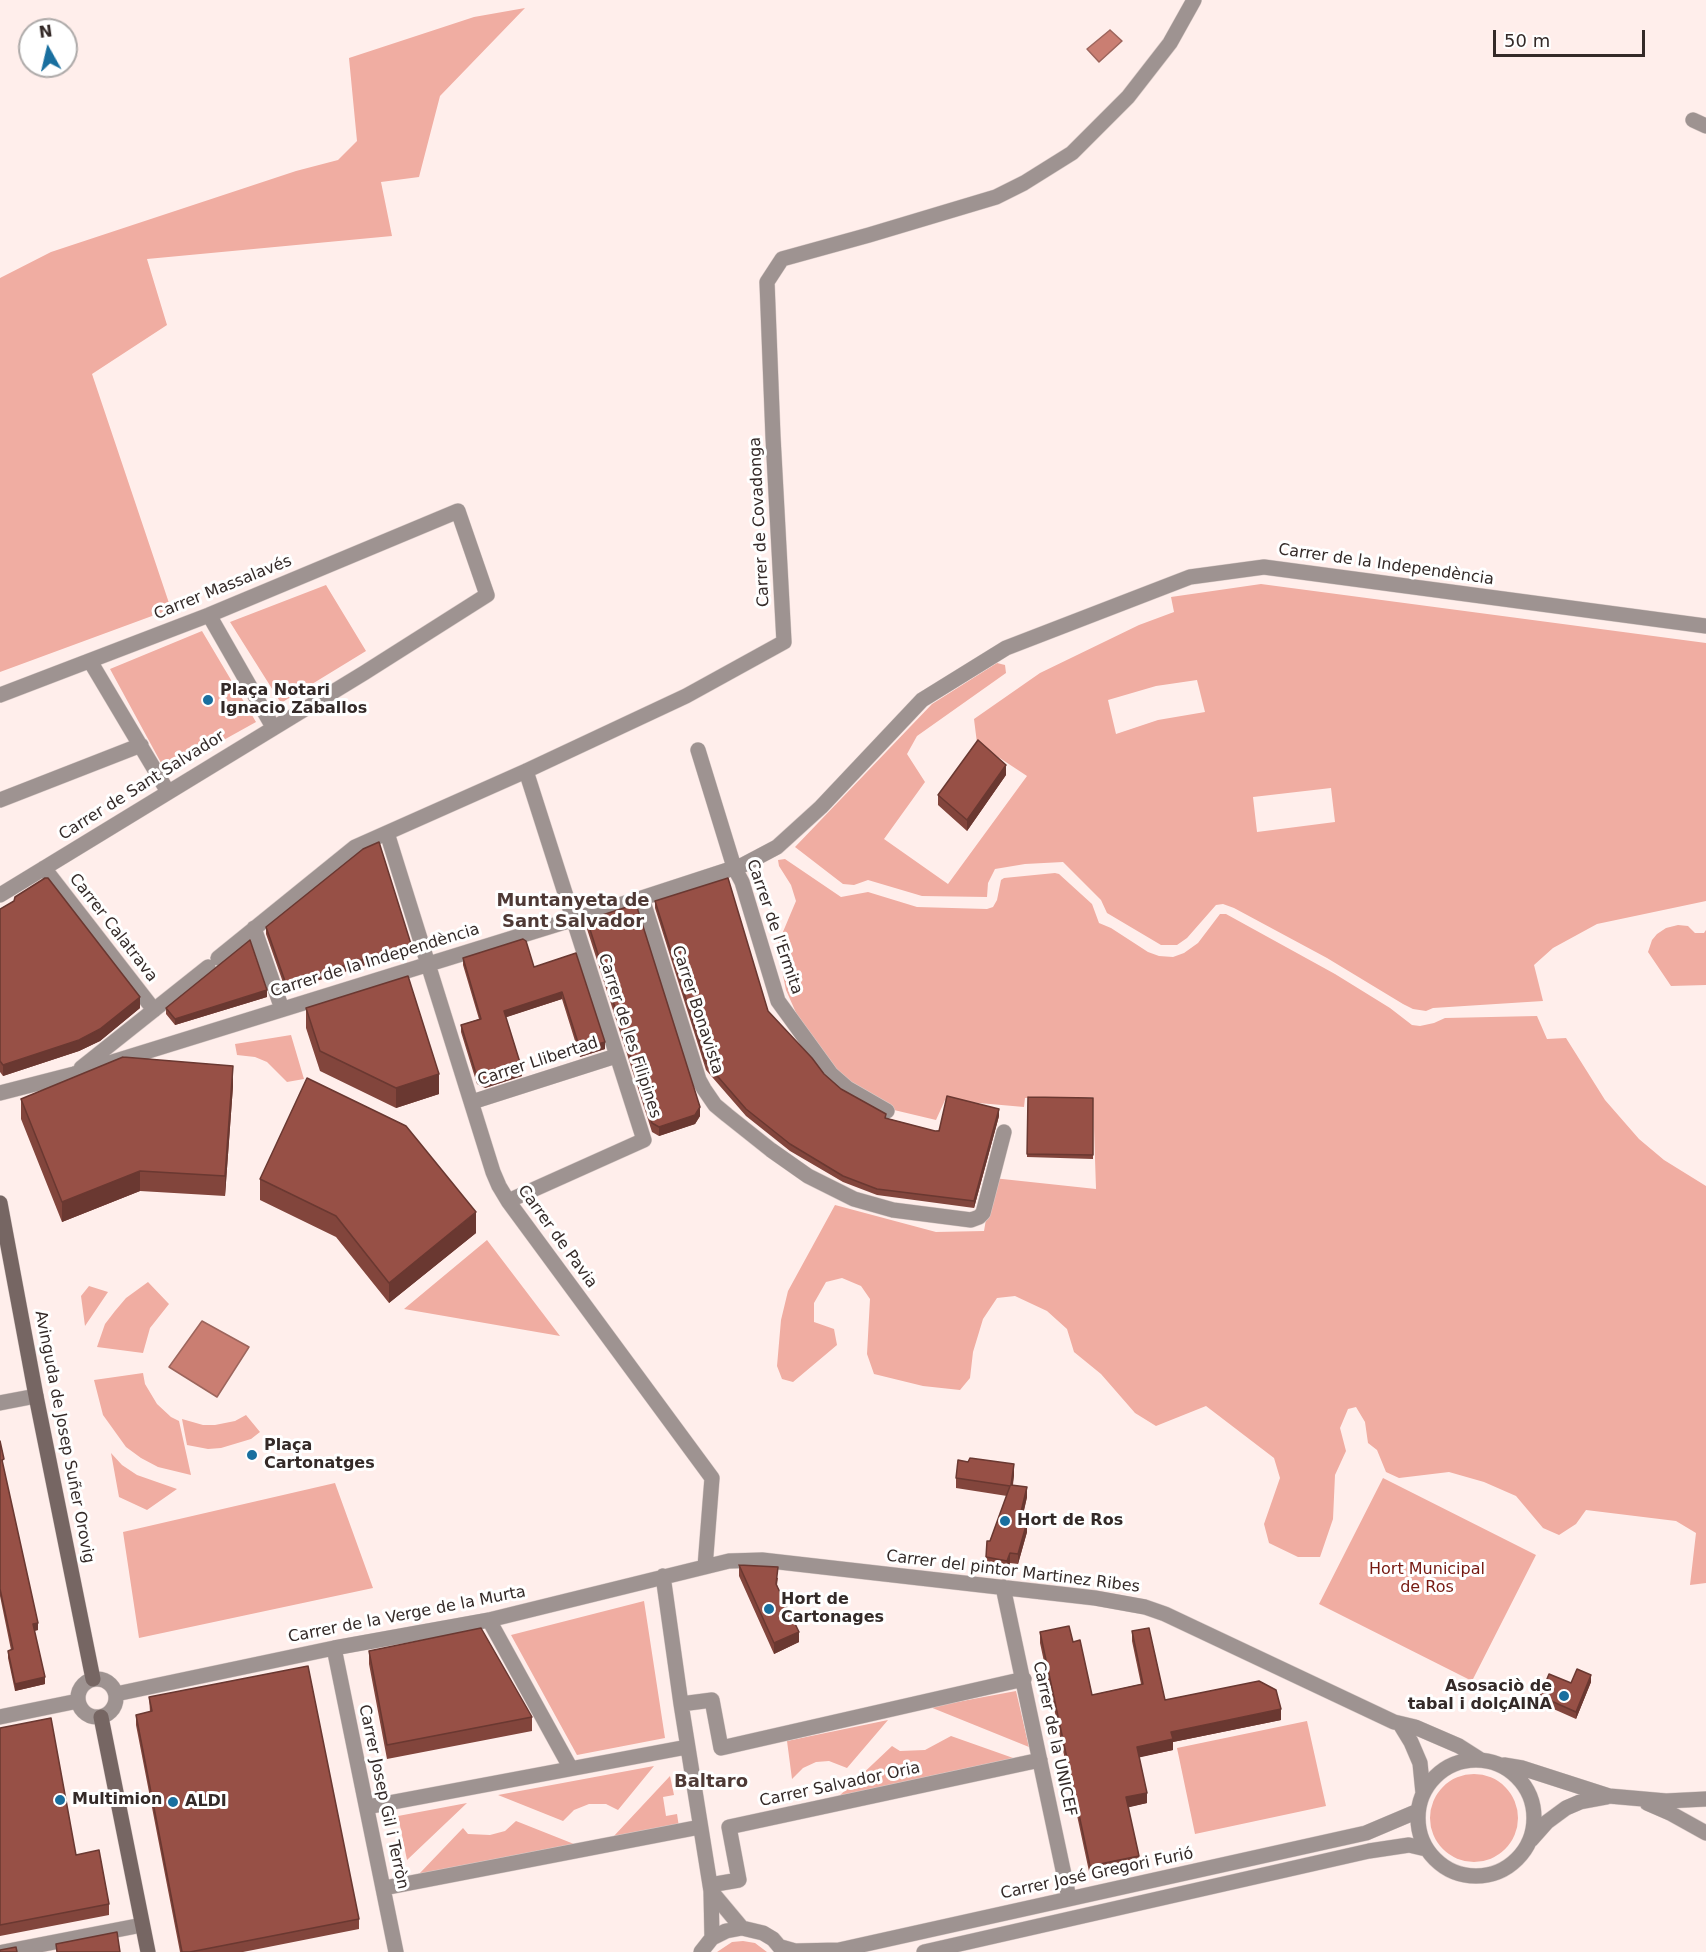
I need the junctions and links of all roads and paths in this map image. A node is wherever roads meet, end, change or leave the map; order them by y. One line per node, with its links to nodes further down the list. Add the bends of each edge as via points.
1 (1194, 0): 10 (street, Carrer de Covadonga, via 1170,42 1128,97 1063,159 996,197 782,259 767,282 784,642 686,696)
2 (458, 511): 3 (street, Carrer Massalavés); 7 (street, Carrer de Sant Salvador, via 487,595)
3 (209, 615): 5 (street, Carrer Massalavés); 7 (street)
4 (1706, 626): 14 (street, Carrer de la Independència, via 1264,567 1190,577 1006,648 922,700 822,807 777,847)
5 (90, 661): 6 (street, Carrer Massalavés); 8 (street)
6 (0, 695)
7 (273, 727): 11 (street, Carrer de Sant Salvador)
8 (141, 745): 11 (street); 12 (street)
9 (699, 750): 14 (street, Carrer de l'Ermita)
10 (526, 771): 13 (street, Carrer de Covadonga); 18 (street, Carrer de les Filipines)
11 (168, 792): 15 (street, Carrer de Sant Salvador)
12 (0, 800)
13 (387, 833): 19 (street, Carrer de Covadonga, via 355,847); 20 (street, Carrer de Pavia)
14 (734, 867): 17 (street, Carrer de la Independència); 27 (street, Carrer de l'Ermita, via 778,1001 831,1074 847,1089)
15 (44, 868): 16 (street, Carrer de Sant Salvador); 22 (street, Carrer Calatrava)
16 (0, 895)
17 (642, 898): 18 (street, Carrer de la Independència); 28 (street, Carrer Bonavista, via 699,1080 715,1105 778,1155 854,1199 893,1210 963,1220 983,1213)
18 (572, 919): 20 (street, Carrer de la Independència); 23 (street, Carrer de les Filipines)
19 (254, 928): 21 (street); 22 (street, Carrer de Covadonga)
20 (428, 963): 21 (street, Carrer de la Independència); 26 (street, Carrer de Pavia)
21 (282, 1009): 24 (street, Carrer de la Independència)
22 (154, 1010): 24 (street, Carrer de Covadonga)
23 (616, 1056): 26 (street, Carrer Llibertad); 29 (street, Carrer de les Filipines, via 644,1140)
24 (74, 1074): 25 (street, Carrer de la Independència)
25 (0, 1093)
26 (472, 1102): 29 (street, Carrer de Pavia, via 493,1172)
27 (887, 1111)
28 (1004, 1132)
29 (508, 1201): 33 (street, Carrer de Pavia, via 712,1478)
30 (0, 1203): 31 (street, Avinguda de Josep Suñer Orovig)
31 (36, 1396): 32 (street); 38 (street, Avinguda de Josep Suñer Orovig)
32 (0, 1403)
33 (705, 1567): 34 (street, Carrer de la Verge de la Murta); 35 (street, Carrer del pintor Martinez Ribes, via 729,1561 762,1560)
34 (663, 1576): 36 (street, Carrer de la Verge de la Murta); 42 (street)
35 (1004, 1587): 39 (street, Carrer de la UNICEF); 45 (street, Carrer del pintor Martinez Ribes, via 1145,1607)
36 (489, 1620): 37 (street, Carrer de la Verge de la Murta); 50 (street)
37 (334, 1648): 40 (street, Carrer de la Verge de la Murta); 56 (street, Carrer Josep Gil i Terròn)
38 (93, 1678): 40 (street, via 108,1682); 41 (street, via 81,1687)
39 (1024, 1679): 42 (street, via 721,1748 712,1700); 47 (street, Carrer de la UNICEF)
40 (116, 1694): 43 (street, via 113,1709)
41 (78, 1701): 43 (street, via 86,1714); 44 (street)
42 (681, 1704): 46 (street)
43 (101, 1717): 66 (street)
44 (0, 1718)
45 (1400, 1724): 48 (street, Carrer del pintor Martinez Ribes, via 1459,1746); 51 (street, via 1420,1763)
46 (687, 1747): 50 (street); 59 (street)
47 (1040, 1760): 64 (street, Carrer Salvador Oria, via 729,1827 739,1880); 65 (street, Carrer de la UNICEF)
48 (1482, 1760): 49 (street); 51 (street, via 1449,1766)
49 (1498, 1764): 52 (street); 61 (street, via 1514,1774 1533,1807)
50 (570, 1767): 56 (street)
51 (1423, 1793): 57 (street)
52 (1609, 1796): 54 (street); 61 (street, via 1566,1808)
53 (1706, 1799): 55 (street)
54 (1639, 1800): 55 (street); 60 (street)
55 (1689, 1800): 58 (street)
56 (367, 1807): 63 (street, Carrer Josep Gil i Terròn)
57 (1418, 1811): 62 (street); 65 (street, Carrer José Gregori Furió, via 1366,1833)
58 (1706, 1814)
59 (700, 1827): 63 (street); 64 (street)
60 (1706, 1833)
61 (1527, 1845): 62 (street, via 1515,1860 1498,1871 1478,1875 1458,1873)
62 (1426, 1849): 75 (street, via 1409,1845 1369,1851)
63 (384, 1888): 73 (street, Carrer Josep Gil i Terròn)
64 (711, 1888): 67 (street); 68 (street)
65 (1069, 1898): 70 (street, Carrer José Gregori Furió, via 838,1950)
66 (142, 1925): 69 (street); 72 (street)
67 (742, 1928): 68 (street); 70 (street, via 763,1933)
68 (712, 1938): 74 (street)
69 (33, 1949): 71 (street)
70 (782, 1949)
71 (3, 1952)
72 (148, 1952)
73 (396, 1952)
74 (701, 1952)
75 (924, 1952)

